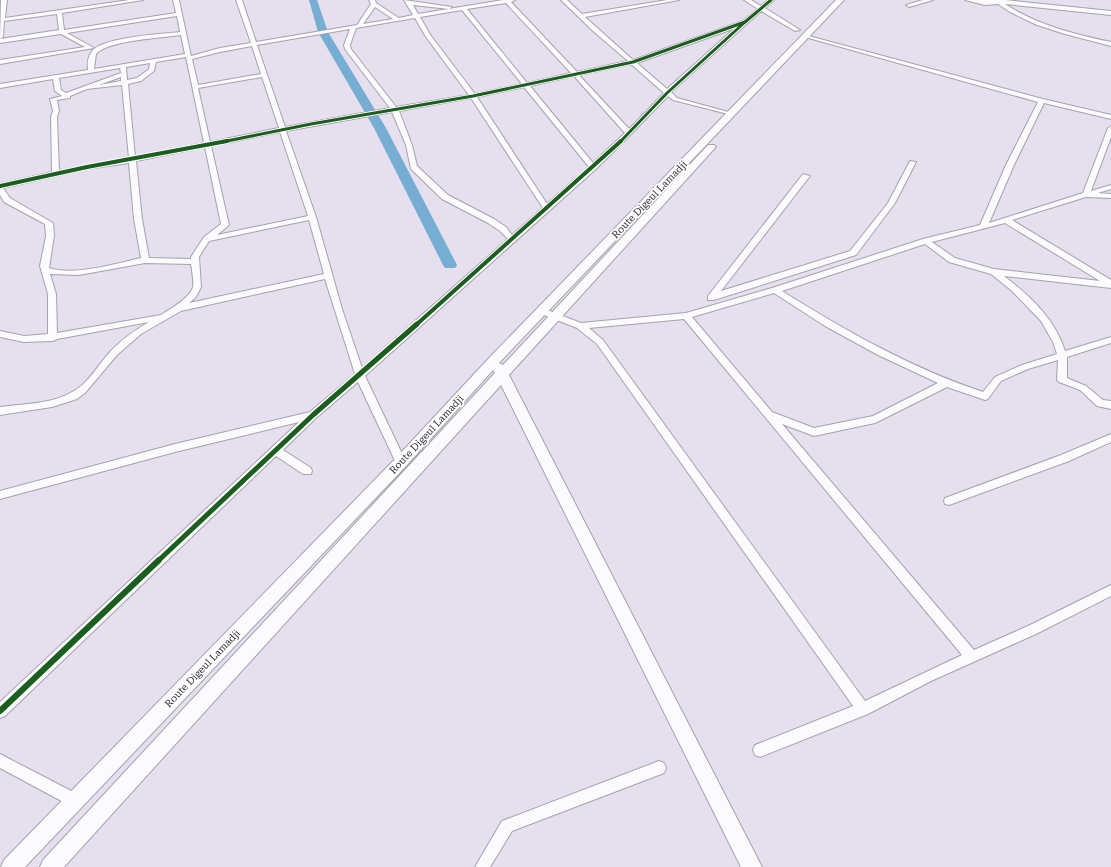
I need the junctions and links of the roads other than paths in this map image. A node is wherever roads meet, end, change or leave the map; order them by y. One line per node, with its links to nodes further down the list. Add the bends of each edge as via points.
1 (4, 0): 15 (street); 31 (street)
2 (140, 0): 16 (street)
3 (176, 0): 26 (street)
4 (239, 0): 39 (street)
5 (444, 0): 21 (street)
6 (509, 0): 22 (street); 50 (street)
7 (564, 0): 29 (street)
8 (676, 0): 29 (street)
9 (747, 0): 23 (street)
10 (771, 0): 23 (street)
11 (840, 0): 36 (main road, Route Digeul Lamadji)
12 (848, 0): 36 (main road, Route Digeul Lamadji)
13 (930, 0): 20 (street)
14 (968, 0): 19 (street)
15 (0, 1)
16 (120, 2): 24 (street, via 66,8)
17 (373, 2): 30 (street); 33 (street)
18 (408, 2): 21 (street); 28 (street)
19 (1004, 2): 25 (street); 40 (street, via 1017,15 1059,31)
20 (909, 5)
21 (437, 6): 22 (street); 27 (street)
22 (461, 8): 27 (street); 53 (street)
23 (762, 9): 32 (street); 36 (street)
24 (59, 12): 31 (street); 34 (street)
25 (1111, 13)
26 (179, 14): 34 (street); 35 (street)
27 (430, 14): 28 (street)
28 (418, 16): 30 (street); 59 (street, via 433,42)
29 (581, 16): 45 (street)
30 (399, 20): 33 (street)
31 (1, 22): 37 (street)
32 (745, 22): 45 (street); 57 (street)
33 (356, 27): 39 (street); 61 (street, via 347,45 348,49)
34 (62, 32): 38 (street); 41 (street)
35 (183, 33): 41 (street); 42 (street)
36 (806, 35): 60 (street); 62 (main road, Route Digeul Lamadji); 96 (main road, Route Digeul Lamadji)
37 (0, 37)
38 (0, 41)
39 (253, 44): 42 (street); 49 (street)
40 (1111, 44)
41 (94, 49): 44 (street); 47 (street, via 90,59)
42 (188, 56): 43 (street); 55 (street)
43 (153, 61): 46 (street); 52 (street, via 152,70 139,80)
44 (0, 62)
45 (633, 62): 50 (street); 57 (street)
46 (123, 66): 47 (street); 48 (street)
47 (91, 71): 51 (street)
48 (124, 74): 52 (street); 56 (street, via 104,79)
49 (264, 75): 55 (street); 65 (street)
50 (576, 75): 53 (street); 66 (street)
51 (56, 77): 54 (street); 58 (street, via 58,91)
52 (125, 83): 56 (street); 68 (street)
53 (526, 85): 59 (street); 70 (street)
54 (0, 86)
55 (195, 87): 67 (street)
56 (89, 88): 58 (street)
57 (667, 93): 62 (street, via 685,103); 66 (street)
58 (66, 95): 71 (street, via 68,97 53,99 56,111)
59 (473, 96): 61 (street); 77 (street)
60 (1042, 101): 63 (street); 80 (street)
61 (395, 110): 65 (street); 81 (street, via 409,145 414,167 445,197 491,221)
62 (730, 114): 93 (main road, Route Digeul Lamadji)
63 (1111, 117)
64 (1111, 128): 75 (street)
65 (283, 131): 67 (street); 78 (street)
66 (629, 133): 70 (street)
67 (208, 145): 68 (street); 82 (street, via 225,225)
68 (132, 160): 71 (street); 84 (street)
69 (912, 162): 91 (street, via 891,203 853,253)
70 (592, 166): 77 (street)
71 (56, 174): 73 (street)
72 (806, 176): 91 (street)
73 (0, 187): 86 (street, via 7,200 49,222 50,236 44,266)
74 (1111, 187): 75 (street)
75 (1086, 195): 76 (street); 79 (street)
76 (1111, 196)
77 (546, 207): 81 (street)
78 (312, 217): 82 (street); 88 (street)
79 (1005, 220): 80 (street); 89 (street)
80 (983, 227): 83 (street)
81 (511, 238): 104 (street)
82 (207, 239): 85 (street, via 195,257)
83 (926, 241): 87 (street, via 952,260); 90 (street)
84 (145, 260): 85 (street); 86 (street, via 78,272 58,273)
85 (195, 262): 92 (street, via 197,287 193,295)
86 (46, 270): 100 (street, via 52,294)
87 (994, 272): 89 (street); 102 (street, via 1029,300 1051,329)
88 (328, 276): 92 (street); 104 (street)
89 (1111, 285)
90 (775, 290): 94 (street); 106 (street, via 828,324 881,353)
91 (712, 297): 94 (street)
92 (177, 308): 95 (street)
93 (542, 310): 96 (street); 103 (main road, Route Digeul Lamadji)
94 (702, 310): 97 (street)
95 (164, 316): 100 (street); 110 (street, via 138,332 120,348 78,394 52,403)
96 (556, 316): 98 (street); 105 (main road, Route Digeul Lamadji)
97 (686, 316): 98 (street); 112 (street)
98 (580, 326): 121 (street, via 600,342)
99 (0, 334): 100 (street, via 24,339)
100 (53, 338)
101 (1111, 340): 102 (street)
102 (1062, 355): 106 (street, via 1024,366 998,379 985,396); 108 (street, via 1062,380 1083,388)
103 (495, 360): 105 (main road); 115 (main road, Route Digeul Lamadji)
104 (360, 375): 111 (street); 115 (street)
105 (502, 375): 128 (main road, Route Digeul Lamadji); 130 (main road)
106 (946, 383): 112 (street, via 874,418 814,432)
107 (1111, 400): 108 (street)
108 (1100, 403): 109 (street)
109 (1111, 405)
110 (0, 411)
111 (313, 415): 114 (street); 117 (street, via 175,448)
112 (768, 415): 120 (street)
113 (1111, 438): 118 (street, via 1065,458)
114 (275, 450): 116 (street); 122 (street)
115 (401, 462): 126 (main road, Route Digeul Lamadji)
116 (307, 471)
117 (0, 495)
118 (948, 501)
119 (1111, 590): 120 (street)
120 (972, 657): 121 (street)
121 (863, 709): 123 (street)
122 (0, 711)
123 (760, 750)
124 (0, 761): 126 (street)
125 (659, 768): 129 (street, via 507,826)
126 (74, 800): 127 (main road, Route Digeul Lamadji)
127 (11, 867)
128 (50, 867)
129 (482, 867)
130 (752, 867)

